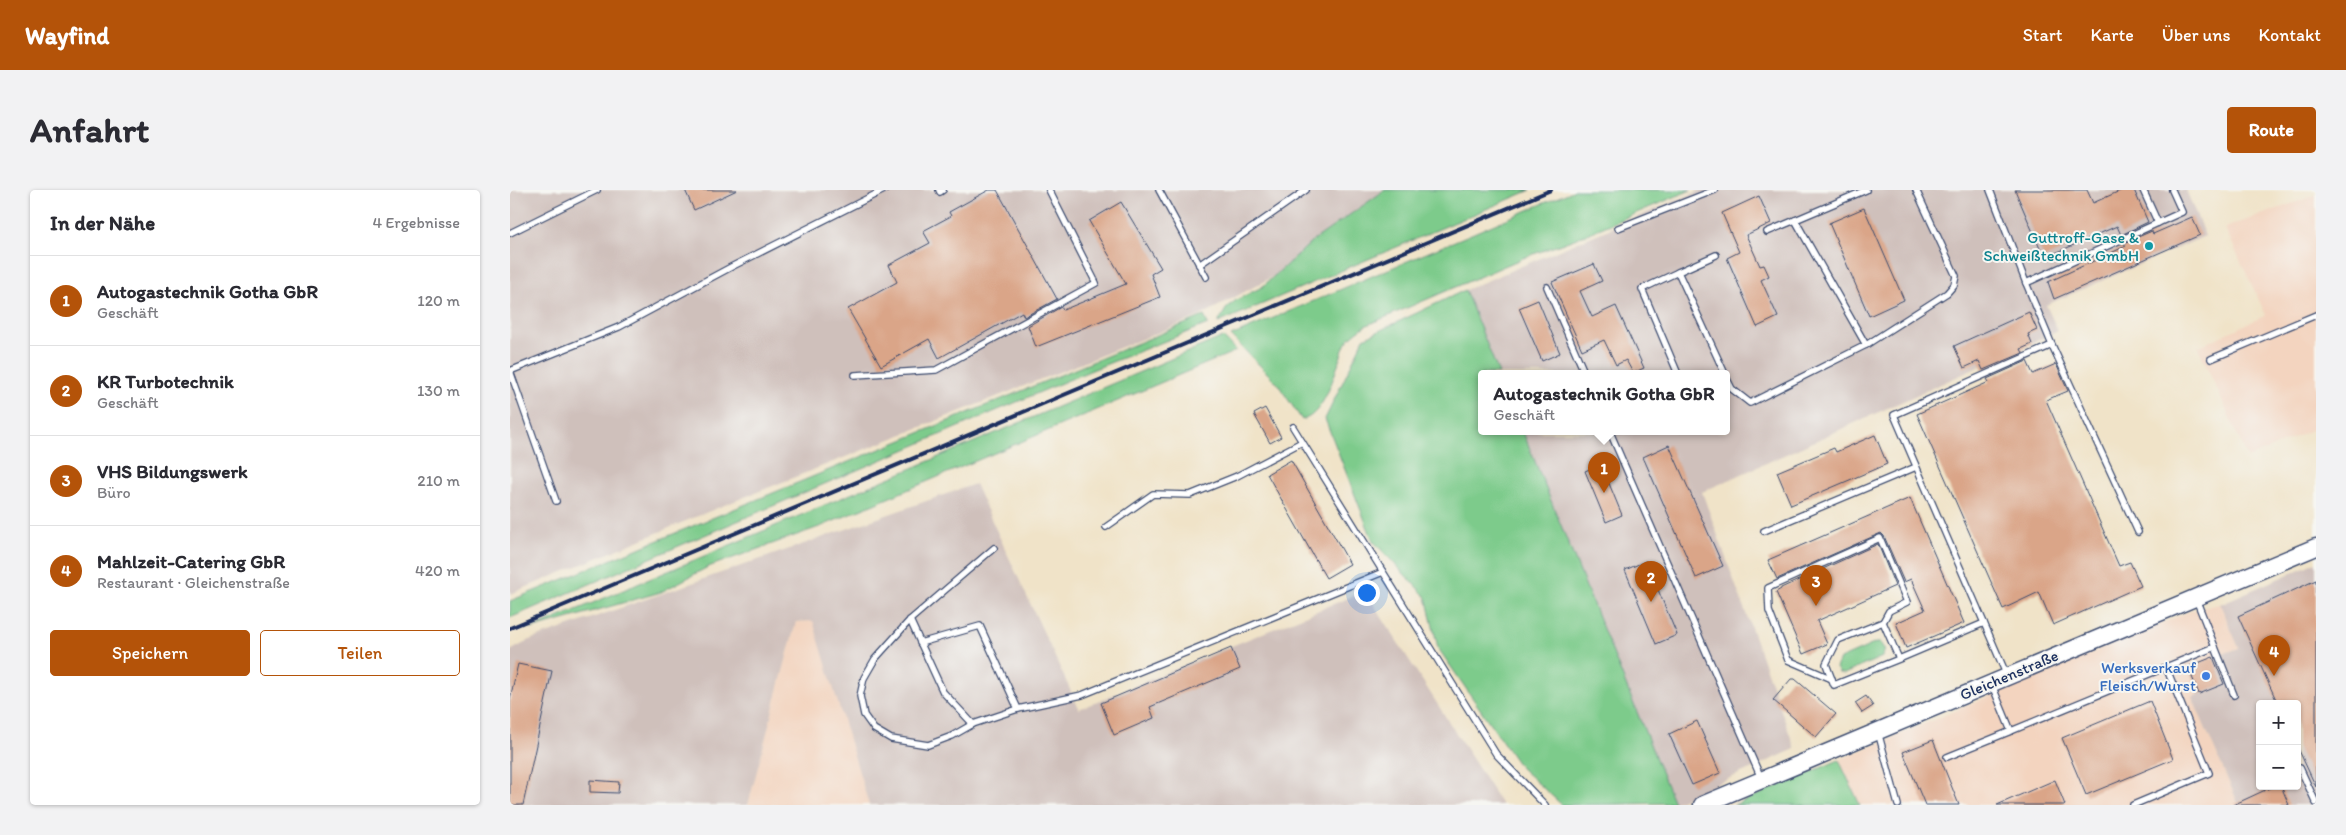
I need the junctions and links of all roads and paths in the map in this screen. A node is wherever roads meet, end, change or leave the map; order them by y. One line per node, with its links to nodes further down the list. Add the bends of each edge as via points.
1 (597, 190): 18 (lane)
2 (884, 190): 32 (lane, via 619,327)
3 (939, 190): 4 (lane)
4 (943, 190)
5 (1049, 190): 33 (lane, via 1096,283 936,370)
6 (1159, 190): 20 (lane)
7 (1306, 190): 20 (lane)
8 (1715, 190): 16 (lane)
9 (1866, 190): 14 (lane)
10 (1916, 190): 26 (lane, via 1956,276 1954,285 1948,293)
11 (1990, 190): 23 (lane)
12 (2143, 190): 15 (lane)
13 (2172, 190): 15 (lane, via 2182,212)
14 (1795, 220): 17 (lane); 26 (lane)
15 (2158, 223): 23 (lane)
16 (1618, 228)
17 (1767, 232)
18 (510, 233)
19 (1716, 255): 21 (lane)
20 (1199, 265): 22 (lane)
21 (1678, 272): 30 (lane, via 1642,289); 31 (lane)
22 (1206, 278)
23 (2026, 283): 27 (lane)
24 (1547, 287): 29 (lane)
25 (2316, 316): 28 (lane)
26 (1866, 345): 34 (lane, via 1750,403)
27 (2052, 345): 38 (lane, via 1894,415); 42 (lane)
28 (2211, 359)
29 (1584, 370)
30 (1676, 370)
31 (1723, 370)
32 (510, 371): 39 (lane)
33 (855, 375)
34 (1730, 390)
35 (1293, 427): 37 (lane)
36 (1611, 435): 64 (lane)
37 (1302, 442): 40 (lane, via 1237,476 1190,495 1153,494); 45 (lane)
38 (1916, 467): 41 (lane); 49 (lane)
39 (556, 502)
40 (1106, 527)
41 (1764, 531)
42 (2138, 532)
43 (2316, 547): 46 (street, Gleichenstraße)
44 (994, 548): 47 (lane)
45 (1383, 572): 58 (lane, via 1082,696); 66 (lane, via 1496,754)
46 (2195, 598): 51 (lane); 54 (street, Gleichenstraße)
47 (910, 620): 50 (lane); 59 (lane, via 875,659 864,678 860,696 864,715 874,729 891,739 928,745)
48 (1883, 622): 52 (lane); 55 (lane, via 1838,640 1826,664); 55 (lane, via 1889,610 1907,602 1880,538 1768,588 1769,611 1788,660)
49 (1984, 624): 52 (lane); 54 (lane)
50 (920, 643): 58 (lane, via 980,626); 59 (lane, via 943,692)
51 (2215, 647): 53 (lane); 57 (lane)
52 (1899, 659): 55 (lane, via 1834,685)
53 (2166, 667): 61 (lane); 69 (lane, via 2209,773)
54 (2007, 676): 56 (street, Gleichenstraße)
55 (1832, 679)
56 (1991, 683): 60 (street, Gleichenstraße); 61 (lane)
57 (2234, 694)
58 (1018, 710): 59 (lane)
59 (973, 724)
60 (1877, 730): 64 (street, Gleichenstraße); 68 (lane)
61 (2011, 731): 62 (lane)
62 (1947, 757)
63 (2301, 770): 65 (lane)
64 (1762, 780): 67 (street, Gleichenstraße)
65 (2316, 803)
66 (1545, 805)
67 (1702, 805)
68 (1898, 805)
69 (2132, 805)

